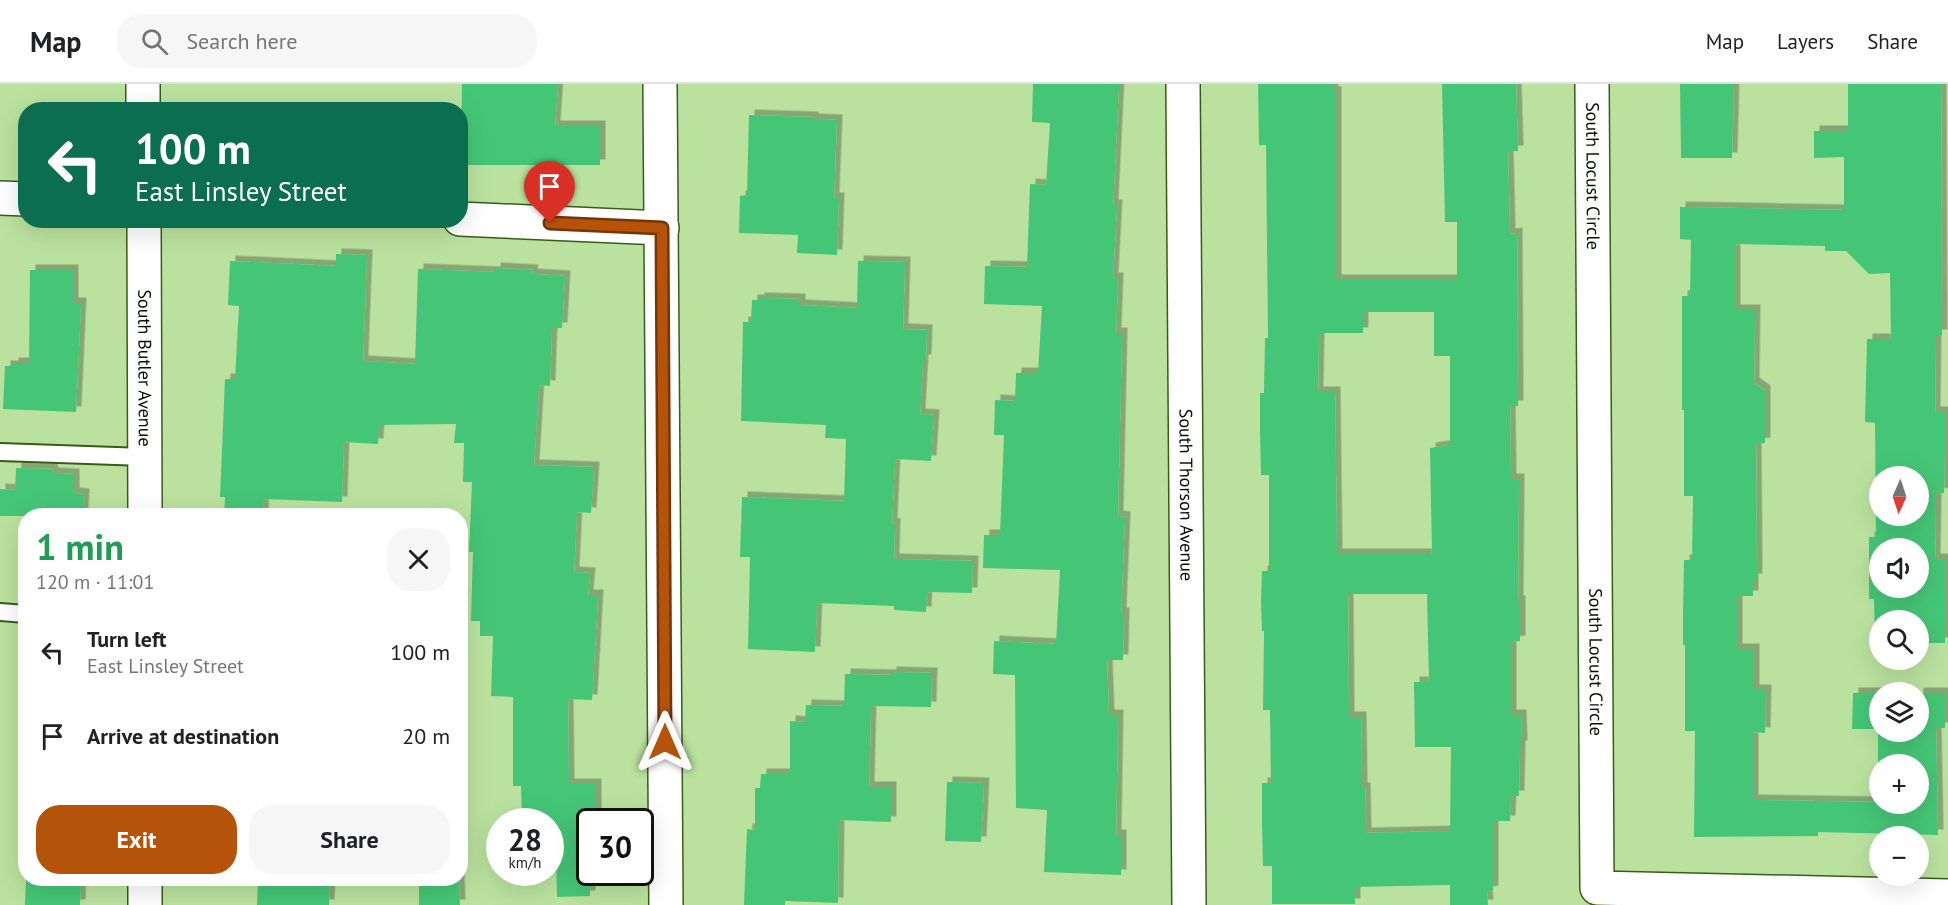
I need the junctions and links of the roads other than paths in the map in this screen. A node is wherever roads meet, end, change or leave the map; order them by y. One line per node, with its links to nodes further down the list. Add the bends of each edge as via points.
1 (143, 84): 5 (street)
2 (660, 84): 10 (street)
3 (1183, 84): 20 (street, South Thorson Avenue)
4 (1592, 84): 17 (street, South Locust Circle, via 1597,888)
5 (143, 102)
6 (0, 198): 7 (street)
7 (18, 199)
8 (468, 219): 10 (street)
9 (144, 228): 12 (street, South Butler Avenue)
10 (662, 228): 19 (street)
11 (0, 452): 12 (lane)
12 (145, 457): 13 (street, South Butler Avenue)
13 (145, 508)
14 (0, 612): 15 (lane)
15 (18, 613)
16 (145, 886): 18 (street)
17 (1948, 896)
18 (145, 905)
19 (666, 905)
20 (1189, 905)

